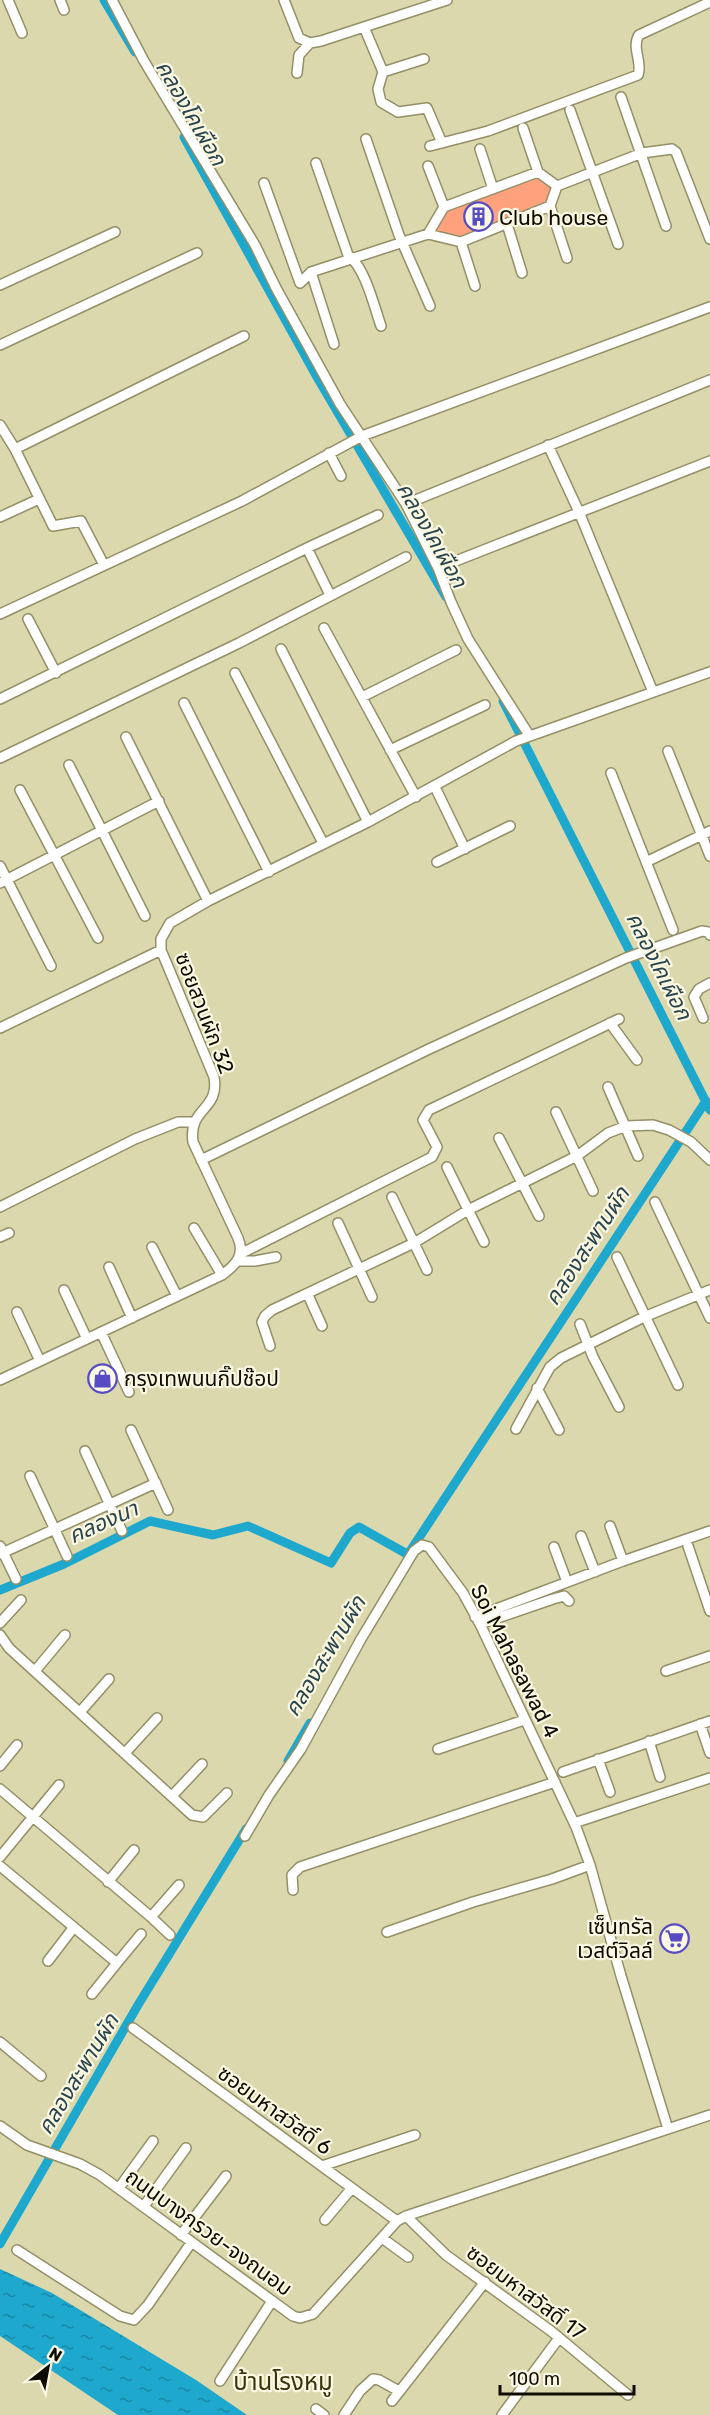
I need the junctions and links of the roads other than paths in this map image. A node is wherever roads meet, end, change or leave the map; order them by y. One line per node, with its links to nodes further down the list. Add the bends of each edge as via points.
1 (8, 0): 9 (street)
2 (60, 0): 7 (street)
3 (112, 0): 54 (street, via 255,245)
4 (284, 0): 10 (street, via 299,38)
5 (447, 0): 8 (street)
6 (710, 2): 18 (street, via 639,35 638,75 488,131)
7 (64, 10)
8 (364, 27): 10 (street); 12 (street)
9 (22, 33)
10 (310, 43): 13 (street, via 299,55)
11 (424, 59): 12 (street)
12 (383, 72): 18 (street, via 378,89 381,102 398,112 427,108)
13 (297, 73)
14 (621, 97): 21 (street)
15 (570, 110): 25 (street)
16 (523, 128): 24 (street)
17 (366, 139): 37 (street)
18 (442, 143): 19 (street)
19 (430, 146)
20 (480, 149): 28 (street)
21 (642, 153): 25 (street); 32 (street); 35 (street, via 668,148 676,152)
22 (316, 163): 40 (street, via 348,255)
23 (428, 166): 30 (street)
24 (538, 172): 27 (street); 28 (street)
25 (593, 172): 27 (street); 38 (street)
26 (264, 183): 42 (street, via 300,284)
27 (557, 186): 29 (street)
28 (493, 189): 30 (street)
29 (550, 206): 31 (street); 41 (street)
30 (444, 207): 34 (street)
31 (507, 224): 36 (street); 43 (street)
32 (666, 226)
33 (115, 232): 44 (street)
34 (428, 234): 36 (street); 37 (street)
35 (710, 238)
36 (460, 242): 45 (street)
37 (405, 243): 40 (street); 46 (street)
38 (618, 244)
39 (197, 253): 51 (street)
40 (354, 258): 42 (street); 48 (street)
41 (567, 258)
42 (311, 272): 50 (street)
43 (522, 273)
44 (0, 285)
45 (475, 286)
46 (430, 306)
47 (710, 307): 54 (street)
48 (381, 326)
49 (244, 336): 56 (street)
50 (334, 344)
51 (0, 345)
52 (710, 380): 55 (street)
53 (0, 425): 56 (street)
54 (357, 438): 57 (street); 61 (street)
55 (548, 446): 61 (street); 62 (street)
56 (15, 449): 60 (street)
57 (329, 453): 59 (street); 67 (street, via 242,501)
58 (710, 461): 62 (street)
59 (341, 476)
60 (39, 499): 64 (street); 67 (street, via 53,526 81,521)
61 (406, 504): 68 (street)
62 (579, 512): 68 (street); 78 (street)
63 (378, 515): 65 (street)
64 (0, 516)
65 (307, 548): 69 (street); 76 (street)
66 (406, 557): 69 (street)
67 (104, 565): 70 (street)
68 (438, 568): 84 (street, via 468,639)
69 (330, 595): 87 (street)
70 (0, 614)
71 (28, 620): 76 (street)
72 (324, 628): 80 (street)
73 (281, 649): 94 (street)
74 (456, 650): 80 (street)
75 (710, 672): 78 (street)
76 (56, 673): 79 (street)
77 (235, 673): 98 (street)
78 (653, 692): 84 (street)
79 (1, 695)
80 (362, 697): 85 (street)
81 (184, 703): 105 (street)
82 (485, 705): 85 (street)
83 (126, 736): 93 (street)
84 (527, 736): 90 (street, ซอยสวนผัก 32)
85 (390, 750): 92 (street)
86 (668, 751): 97 (street)
87 (0, 758)
88 (69, 765): 96 (street)
89 (610, 774): 103 (street)
90 (435, 787): 92 (street, ซอยสวนผัก 32); 99 (street)
91 (20, 790): 100 (street)
92 (416, 796): 94 (street, ซอยสวนผัก 32)
93 (159, 801): 96 (street); 107 (street)
94 (368, 822): 98 (street, ซอยสวนผัก 32)
95 (510, 826): 99 (street)
96 (102, 831): 100 (street); 108 (street)
97 (706, 833): 101 (street); 103 (street)
98 (323, 843): 105 (street, ซอยสวนผัก 32)
99 (465, 849): 102 (street)
100 (54, 855): 106 (street); 111 (street)
101 (710, 856)
102 (437, 861)
103 (646, 862): 109 (street)
104 (0, 866): 106 (street)
105 (268, 872): 107 (street, ซอยสวนผัก 32)
106 (4, 881): 113 (street)
107 (208, 901): 112 (street, ซอยสวนผัก 32, via 170,923 161,939)
108 (145, 915)
109 (673, 930)
110 (710, 935): 125 (street, via 702,931 626,958)
111 (98, 938)
112 (161, 951): 116 (street); 120 (street, ซอยสวนผัก 32, via 214,1077 215,1092)
113 (51, 966)
114 (710, 983): 115 (street, via 694,997)
115 (703, 1018)
116 (0, 1028)
117 (637, 1060): 142 (street, via 615,1021 429,1110 423,1120 437,1147 432,1157)
118 (608, 1087): 121 (street)
119 (556, 1112): 123 (street)
120 (194, 1122): 125 (street, via 194,1142); 132 (street, via 178,1122 135,1139)
121 (626, 1126): 123 (street, via 608,1133); 124 (street); 126 (street, via 653,1125 669,1130 692,1142)
122 (500, 1138): 128 (street)
123 (577, 1156): 128 (street); 129 (street)
124 (638, 1156)
125 (201, 1160): 142 (street, via 238,1238)
126 (710, 1160)
127 (447, 1167): 133 (street)
128 (523, 1185): 133 (street); 134 (street)
129 (593, 1191)
130 (392, 1197): 137 (street)
131 (655, 1202): 149 (street)
132 (0, 1207)
133 (468, 1210): 137 (street); 138 (street)
134 (539, 1216)
135 (338, 1223): 144 (street)
136 (194, 1228): 146 (street)
137 (414, 1242): 144 (street); 145 (street)
138 (484, 1242)
139 (152, 1247): 151 (street)
140 (276, 1257): 142 (street, via 255,1261)
141 (617, 1257): 154 (street)
142 (239, 1258): 146 (street)
143 (109, 1268): 155 (street)
144 (359, 1269): 150 (street); 152 (street)
145 (427, 1270)
146 (222, 1275): 151 (street)
147 (64, 1290): 160 (street)
148 (710, 1290): 149 (street)
149 (698, 1294): 154 (street); 156 (street)
150 (308, 1295): 158 (street); 162 (street, via 265,1316 263,1328)
151 (177, 1296): 155 (street)
152 (372, 1297)
153 (17, 1312): 163 (street)
154 (644, 1317): 161 (street); 165 (street)
155 (132, 1318): 159 (street)
156 (710, 1318)
157 (580, 1324): 161 (street)
158 (322, 1326)
159 (101, 1332): 160 (street); 167 (street)
160 (87, 1339): 163 (street)
161 (589, 1345): 166 (street, via 550,1367); 168 (street)
162 (270, 1346)
163 (40, 1361): 164 (street)
164 (0, 1380)
165 (678, 1385)
166 (537, 1388): 169 (street); 171 (street)
167 (129, 1392)
168 (619, 1407)
169 (516, 1429)
170 (131, 1430): 174 (street)
171 (559, 1430)
172 (85, 1451): 175 (street)
173 (30, 1476): 178 (street)
174 (156, 1483): 175 (street); 176 (street)
175 (110, 1504): 178 (street); 179 (street)
176 (168, 1510)
177 (609, 1526): 186 (street)
178 (55, 1529): 184 (street); 185 (street)
179 (122, 1531)
180 (710, 1531): 186 (street)
181 (581, 1536): 187 (street)
182 (688, 1546): 192 (street)
183 (554, 1547): 189 (street)
184 (1, 1551): 188 (street)
185 (67, 1556)
186 (623, 1561): 187 (street)
187 (595, 1572): 189 (street)
188 (16, 1579)
189 (567, 1582): 193 (street)
190 (21, 1600): 194 (street)
191 (568, 1601): 193 (street, via 564,1596)
192 (710, 1611)
193 (477, 1621): 203 (street, Soi Mahasawad 4); 224 (street, Soi Mahasawad 4, via 463,1593 432,1551 425,1545 418,1546 361,1639 302,1749)
194 (0, 1623)
195 (0, 1635): 198 (street)
196 (65, 1635): 198 (street)
197 (710, 1656): 199 (street)
198 (35, 1671): 201 (street)
199 (666, 1671)
200 (110, 1679): 201 (street)
201 (80, 1712): 208 (street)
202 (157, 1718): 208 (street)
203 (524, 1720): 207 (street); 216 (street, Soi Mahasawad 4)
204 (705, 1723): 205 (street); 209 (street)
205 (649, 1741): 210 (street); 214 (street)
206 (17, 1745): 212 (street)
207 (438, 1749)
208 (124, 1753): 221 (street)
209 (710, 1753)
210 (598, 1759): 213 (street); 219 (street)
211 (202, 1764): 221 (street)
212 (0, 1766)
213 (563, 1772)
214 (660, 1777)
215 (710, 1778): 223 (street)
216 (555, 1782): 223 (street, Soi Mahasawad 4); 231 (street, via 300,1867 292,1875)
217 (59, 1785): 222 (street)
218 (0, 1789): 222 (street)
219 (610, 1791)
220 (227, 1793): 221 (street, via 198,1818)
221 (172, 1796)
222 (33, 1816): 226 (street); 229 (street)
223 (574, 1823): 227 (street, Soi Mahasawad 4)
224 (244, 1836)
225 (134, 1850): 229 (street)
226 (0, 1857)
227 (590, 1865): 234 (street); 245 (street, Soi Mahasawad 4)
228 (0, 1866): 233 (street)
229 (108, 1882): 232 (street)
230 (179, 1885): 232 (street)
231 (293, 1890)
232 (151, 1917): 236 (street)
233 (74, 1927): 237 (street); 238 (street)
234 (387, 1932)
235 (141, 1935): 238 (street)
236 (170, 1935)
237 (48, 1960)
238 (117, 1963): 239 (street)
239 (92, 1994)
240 (133, 2028): 249 (street, ซอยมหาสวัสดิ์ 6)
241 (0, 2042): 242 (street)
242 (40, 2076)
243 (710, 2115): 245 (street)
244 (0, 2126): 251 (street, ถนนบางกรวย-จงถนอม, via 27,2145 93,2171)
245 (668, 2129): 254 (street)
246 (415, 2135): 249 (street)
247 (153, 2141): 251 (street)
248 (186, 2148): 253 (street)
249 (322, 2166): 252 (street, ซอยมหาสวัสดิ์ 6)
250 (226, 2176): 256 (street)
251 (118, 2188): 253 (street, ถนนบางกรวย-จงถนอม)
252 (352, 2188): 254 (street, ซอยมหาสวัสดิ์ 6); 255 (street)
253 (144, 2206): 256 (street, ถนนบางกรวย-จงถนอม)
254 (401, 2218): 257 (street, ถนนบางกรวย-จงถนอม); 261 (street, ซอยมหาสวัสดิ์ 17)
255 (325, 2220)
256 (181, 2235): 258 (street, ถนนบางกรวย-จงถนอม)
257 (382, 2238): 260 (street); 262 (street, ถนนบางกรวย-จงถนอม, via 308,2317 293,2316)
258 (191, 2243): 259 (street, via 134,2320 120,2316); 262 (street, ถนนบางกรวย-จงถนอม)
259 (16, 2250)
260 (408, 2257)
261 (485, 2282): 263 (street, ซอยมหาสวัสดิ์ 17); 265 (street)
262 (272, 2301): 264 (street)
263 (559, 2338): 266 (street, ซอยมหาสวัสดิ์ 17); 269 (street)
264 (220, 2381)
265 (399, 2391): 267 (street); 268 (street, via 373,2379)
266 (628, 2395)
267 (392, 2401)
268 (344, 2415)
269 (502, 2415)

